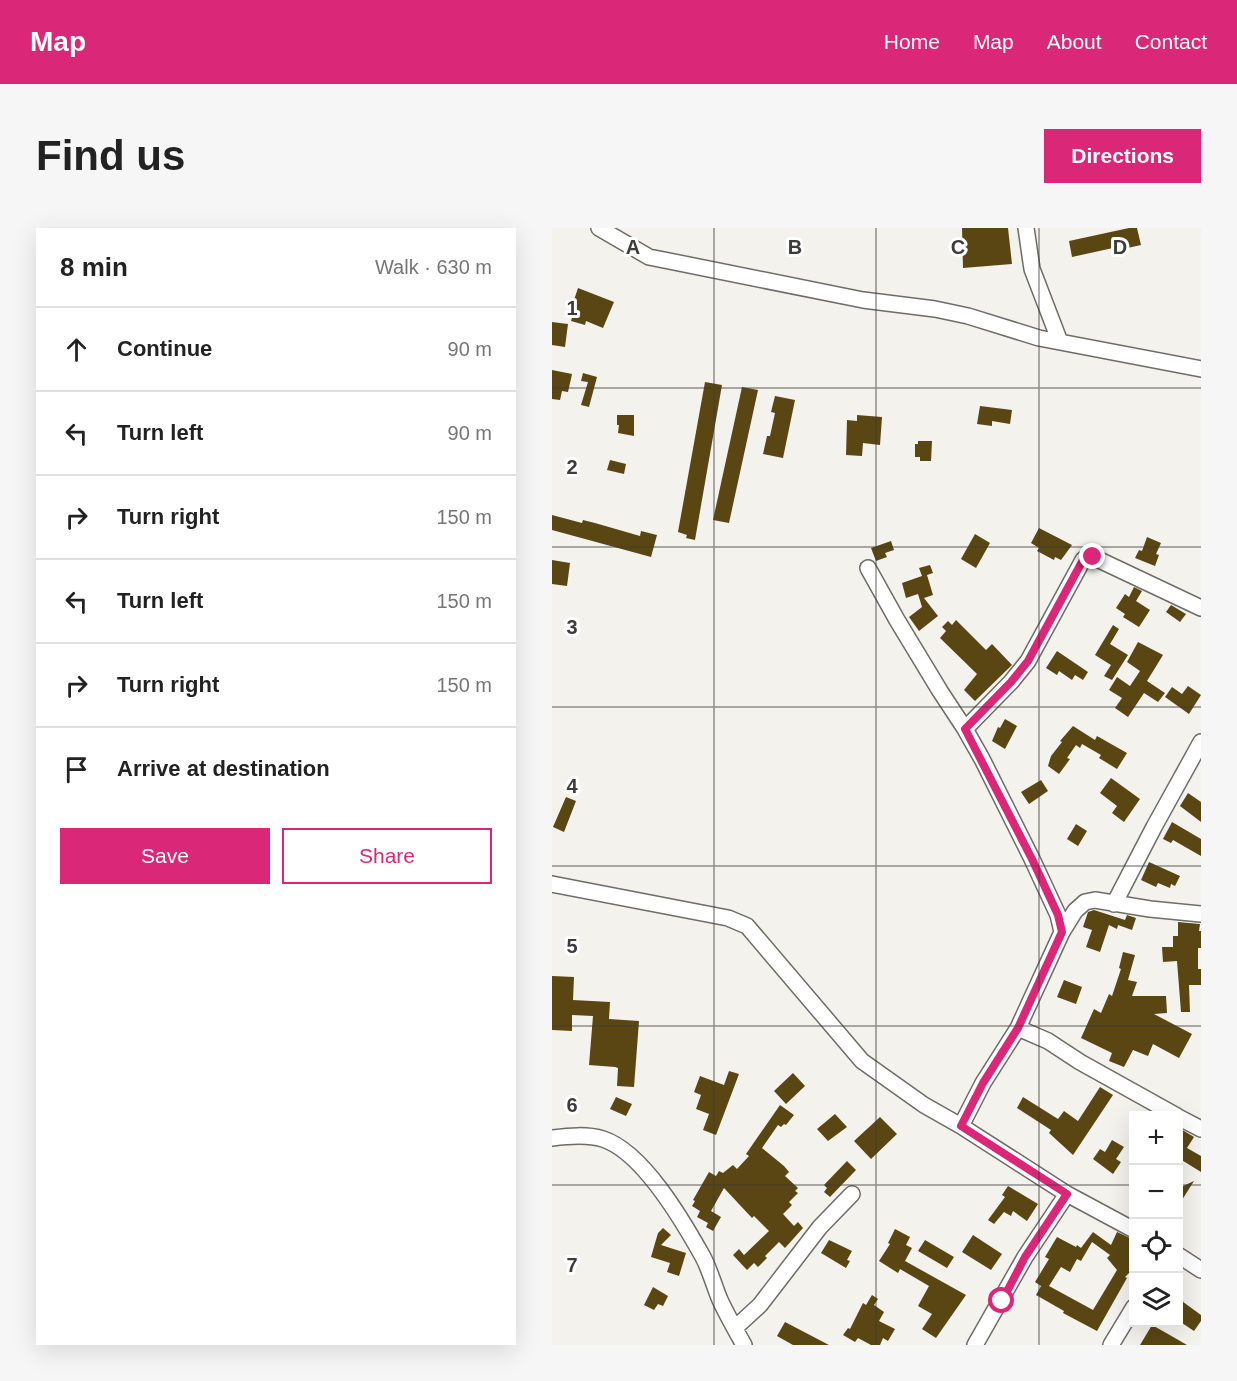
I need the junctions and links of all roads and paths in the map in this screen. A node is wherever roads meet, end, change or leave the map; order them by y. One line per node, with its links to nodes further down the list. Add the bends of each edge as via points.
1 (599, 228): 3 (street, via 649,257 863,300 968,316)
2 (1026, 228): 3 (street, via 1032,269)
3 (1060, 342): 4 (street)
4 (1201, 369)
5 (868, 568): 7 (street)
6 (1201, 608): 7 (street, via 1087,557 1028,661)
7 (965, 729): 12 (street, via 1032,859)
8 (1201, 742): 10 (street)
9 (552, 884): 16 (street, via 728,918 747,926 862,1060 924,1105)
10 (1114, 904): 11 (street); 12 (street, via 1085,902)
11 (1201, 914)
12 (1062, 932): 13 (street)
13 (1018, 1028): 14 (street, via 1048,1041); 16 (street)
14 (1169, 1111)
15 (1183, 1119): 17 (street)
16 (961, 1126): 20 (street)
17 (1201, 1129)
18 (552, 1138): 25 (street, via 603,1139 643,1167 704,1259)
19 (852, 1194): 25 (street, via 820,1227 760,1305)
20 (1067, 1194): 21 (street); 27 (street, via 1025,1257)
21 (1129, 1227)
22 (1183, 1258): 23 (street)
23 (1201, 1270)
24 (1129, 1315): 28 (street)
25 (735, 1328): 26 (street)
26 (744, 1345)
27 (975, 1345)
28 (1111, 1345)

